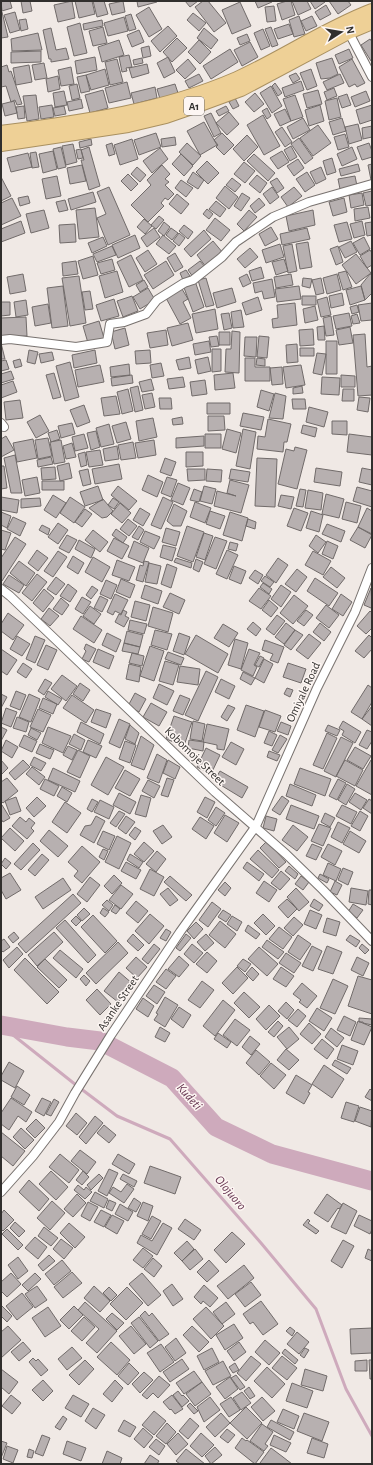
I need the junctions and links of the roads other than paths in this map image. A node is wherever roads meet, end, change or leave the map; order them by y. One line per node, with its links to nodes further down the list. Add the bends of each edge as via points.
1 (372, 11): 3 (highway, A1)
2 (372, 22): 3 (highway, A1)
3 (346, 27): 4 (street); 5 (highway, A1, via 236,79 192,96 126,114); 6 (highway, A1, via 241,89 166,116 94,131)
4 (372, 77)
5 (1, 133)
6 (1, 144)
7 (372, 184): 8 (street, via 309,202 273,217 236,242 193,280 157,300 146,314 110,324 108,342 76,347)
8 (1, 340)
9 (372, 568): 11 (street, Omiyale Road, via 355,612 317,688)
10 (1, 589): 11 (street, Kobomoje Street, via 215,792)
11 (256, 826): 12 (street, Kobomoje Street); 13 (street, Asanke Street, via 180,932 111,1035 59,1122)
12 (372, 941)
13 (1, 1192)

